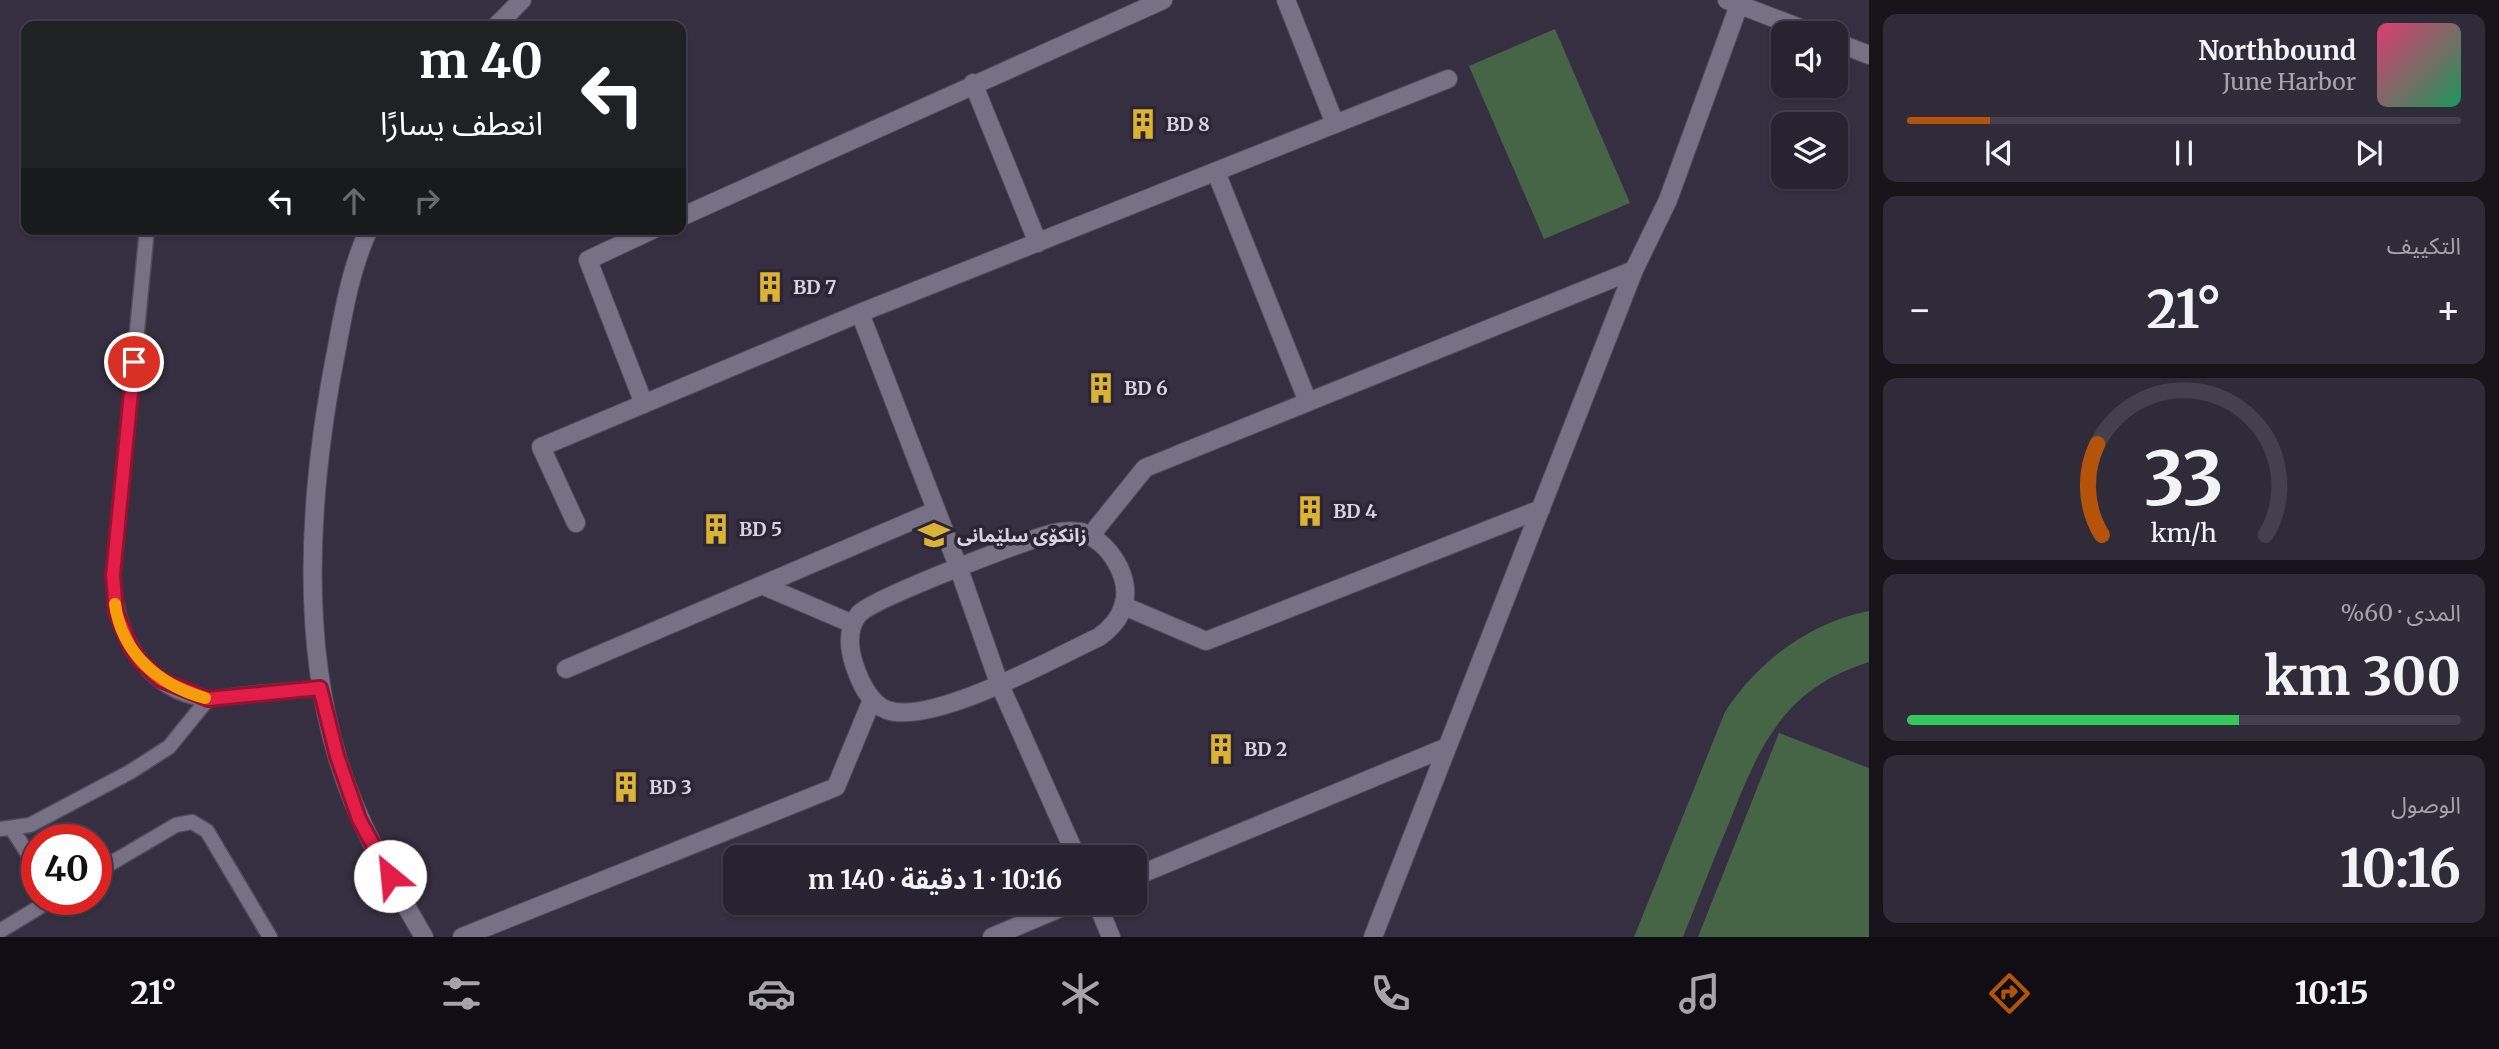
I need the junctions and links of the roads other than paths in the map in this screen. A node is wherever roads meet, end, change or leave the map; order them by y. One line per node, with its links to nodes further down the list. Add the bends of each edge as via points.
1 (522, 0): 5 (street)
2 (1163, 0): 10 (street)
3 (1286, 0): 11 (street)
4 (1733, 3): 6 (street); 18 (street, via 1668,200)
5 (501, 21)
6 (1781, 21)
7 (1848, 47): 8 (street)
8 (1869, 55)
9 (1448, 79): 11 (street)
10 (973, 83): 13 (street); 17 (street)
11 (1335, 124): 12 (street)
12 (1216, 172): 17 (street); 20 (street)
13 (686, 215)
14 (146, 235): 33 (lane, via 113,593 120,626 141,662 173,688)
15 (367, 235): 32 (street, via 343,315 317,472 314,554)
16 (641, 235): 21 (street, via 588,260)
17 (1038, 243): 19 (street)
18 (1634, 270): 20 (street); 22 (street)
19 (860, 313): 21 (street); 23 (street)
20 (1308, 402): 25 (street, via 1145,468)
21 (644, 404): 24 (street, via 541,447)
22 (1541, 509): 28 (street, via 1206,641); 35 (street)
23 (935, 511): 26 (street); 27 (street)
24 (576, 523)
25 (1091, 535): 26 (street, via 1057,533); 28 (street, via 1109,550 1125,591)
26 (959, 569): 29 (street, via 885,597 860,613); 31 (street)
27 (764, 586): 29 (street); 30 (street)
28 (1124, 606): 31 (street, via 1117,621 1099,637)
29 (853, 624): 34 (street, via 851,656)
30 (566, 669)
31 (999, 683): 34 (street, via 918,712 895,712); 37 (street)
32 (320, 688): 33 (lane); 46 (street, via 359,819)
33 (208, 699): 36 (lane, via 169,747 78,801 30,825)
34 (872, 700): 47 (street, via 836,787)
35 (1447, 747): 40 (street); 50 (street)
36 (6, 829): 38 (lane)
37 (1071, 845)
38 (21, 848)
39 (112, 863): 45 (lane, via 176,825 192,822 207,831)
40 (1147, 872)
41 (26, 915): 44 (lane)
42 (1044, 915): 48 (street)
43 (1102, 915): 49 (street)
44 (0, 931)
45 (270, 937)
46 (424, 937)
47 (462, 937)
48 (992, 937)
49 (1111, 937)
50 (1373, 937)

